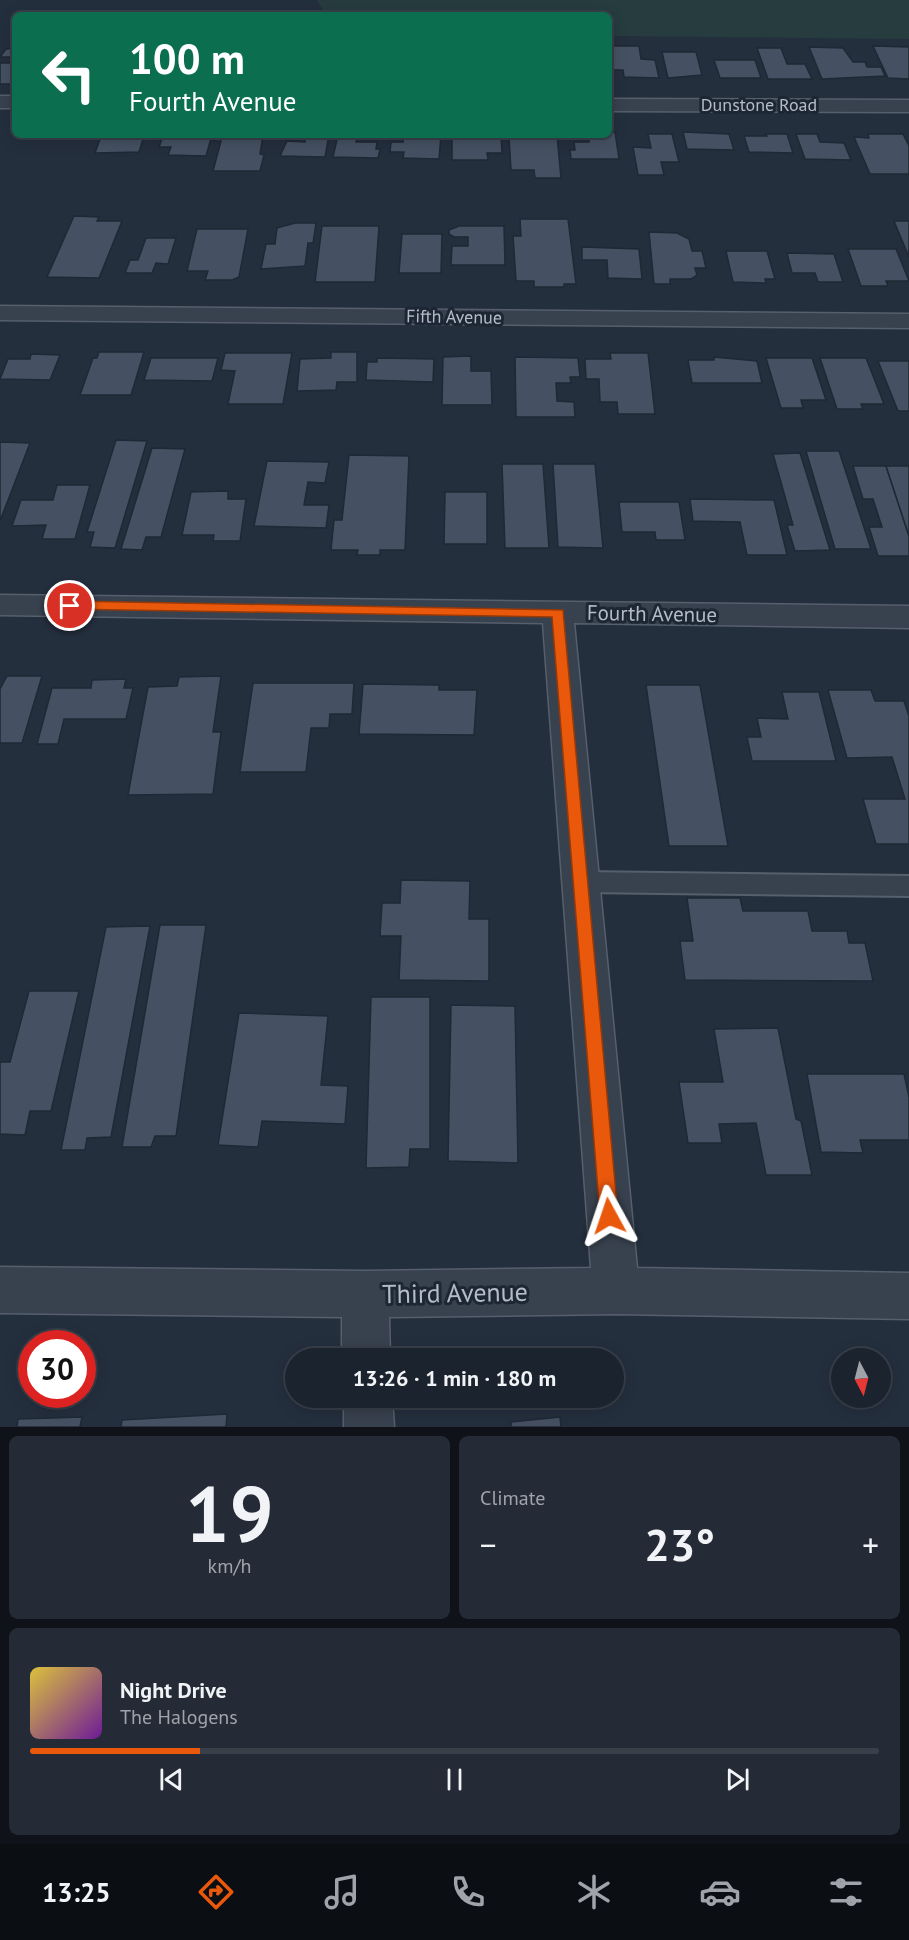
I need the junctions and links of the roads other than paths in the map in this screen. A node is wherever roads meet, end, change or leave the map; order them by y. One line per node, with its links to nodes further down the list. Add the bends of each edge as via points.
1 (612, 105): 2 (street, Dunstone Road)
2 (909, 106)
3 (0, 313): 4 (street, Fifth Avenue)
4 (909, 321)
5 (0, 605): 6 (street, Fourth Avenue)
6 (558, 613): 7 (street, Fourth Avenue); 8 (street)
7 (909, 617)
8 (581, 882): 9 (lane); 11 (street)
9 (909, 886)
10 (0, 1290): 12 (street, Third Avenue)
11 (616, 1291): 12 (street, Third Avenue); 13 (street, Third Avenue)
12 (365, 1294): 14 (street)
13 (909, 1296)
14 (366, 1348)
15 (368, 1408): 16 (street)
16 (369, 1427)

